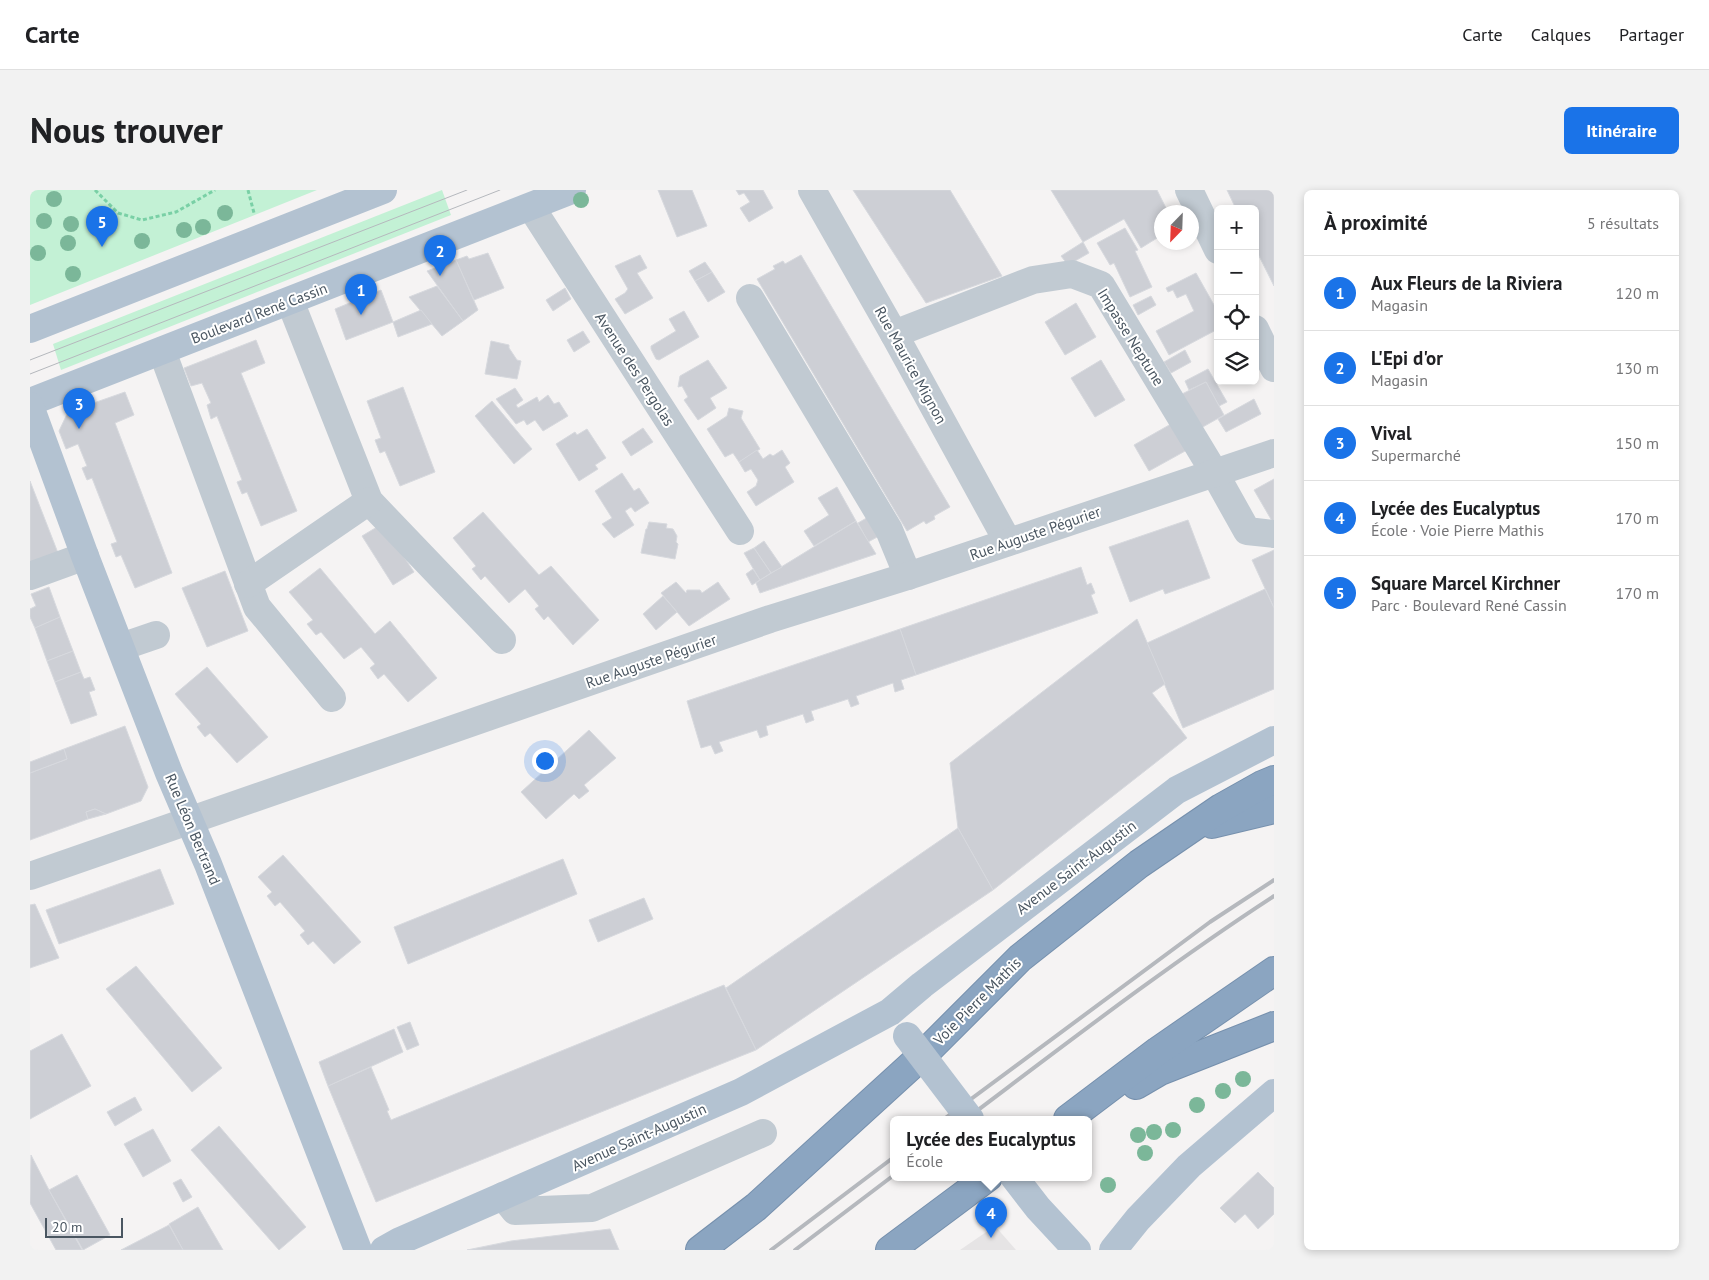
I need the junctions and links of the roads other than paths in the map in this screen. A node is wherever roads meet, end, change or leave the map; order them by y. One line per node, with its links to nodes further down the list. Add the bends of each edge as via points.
1 (383, 190): 9 (main road)
2 (572, 190): 5 (main road, Boulevard René Cassin)
3 (812, 190): 10 (street, Rue Maurice Mignon)
4 (1189, 190): 6 (street)
5 (530, 207): 8 (main road, Boulevard René Cassin); 19 (street, Avenue des Pergolas)
6 (1214, 242)
7 (750, 298): 24 (street, via 889,530)
8 (290, 301): 12 (main road, Boulevard René Cassin); 18 (street)
9 (30, 330)
10 (894, 334): 17 (street, Impasse Neptune, via 1033,280 1072,274 1101,285); 21 (street, Rue Maurice Mignon)
11 (1259, 336): 13 (street)
12 (162, 351): 14 (main road, Boulevard René Cassin); 25 (street)
13 (1274, 368)
14 (30, 402)
15 (30, 406): 22 (main road, Rue Léon Bertrand)
16 (1274, 453): 17 (street, Rue Auguste Pégurier)
17 (1214, 472): 20 (street, Impasse Neptune, via 1247,531); 21 (street, Rue Auguste Pégurier)
18 (368, 501): 25 (street); 27 (street)
19 (740, 531)
20 (1274, 534)
21 (1008, 542): 24 (street, Rue Auguste Pégurier)
22 (85, 556): 23 (street); 28 (main road, Rue Léon Bertrand)
23 (30, 576)
24 (908, 576): 33 (street, Rue Auguste Pégurier, via 770,619)
25 (248, 584): 29 (street, via 257,607)
26 (156, 635): 28 (street)
27 (502, 640)
28 (121, 647): 33 (main road, Rue Léon Bertrand)
29 (332, 698)
30 (1274, 740): 37 (main road, Avenue Saint-Augustin, via 1177,790)
31 (1274, 780): 34 (highway, Voie Pierre Mathis)
32 (1274, 809): 34 (highway)
33 (188, 821): 35 (street, Rue Auguste Pégurier); 47 (main road, Rue Léon Bertrand, via 212,873)
34 (1188, 830): 49 (highway, Voie Pierre Mathis, via 1139,864 1020,958 924,1052 756,1207)
35 (30, 876)
36 (1274, 971): 41 (highway, via 1158,1051)
37 (890, 1012): 40 (main road, bridge); 46 (main road, Avenue Saint-Augustin, via 741,1092)
38 (1274, 1026): 42 (highway, via 1160,1071)
39 (1274, 1092): 52 (main road, via 1188,1166)
40 (968, 1116)
41 (1072, 1116)
42 (1078, 1116)
43 (763, 1132): 46 (street, via 592,1208 515,1211)
44 (983, 1181): 50 (highway)
45 (1020, 1185): 51 (main road)
46 (503, 1196): 48 (main road, Avenue Saint-Augustin)
47 (358, 1250)
48 (384, 1250)
49 (700, 1250)
50 (890, 1250)
51 (1077, 1250)
52 (1112, 1250)

